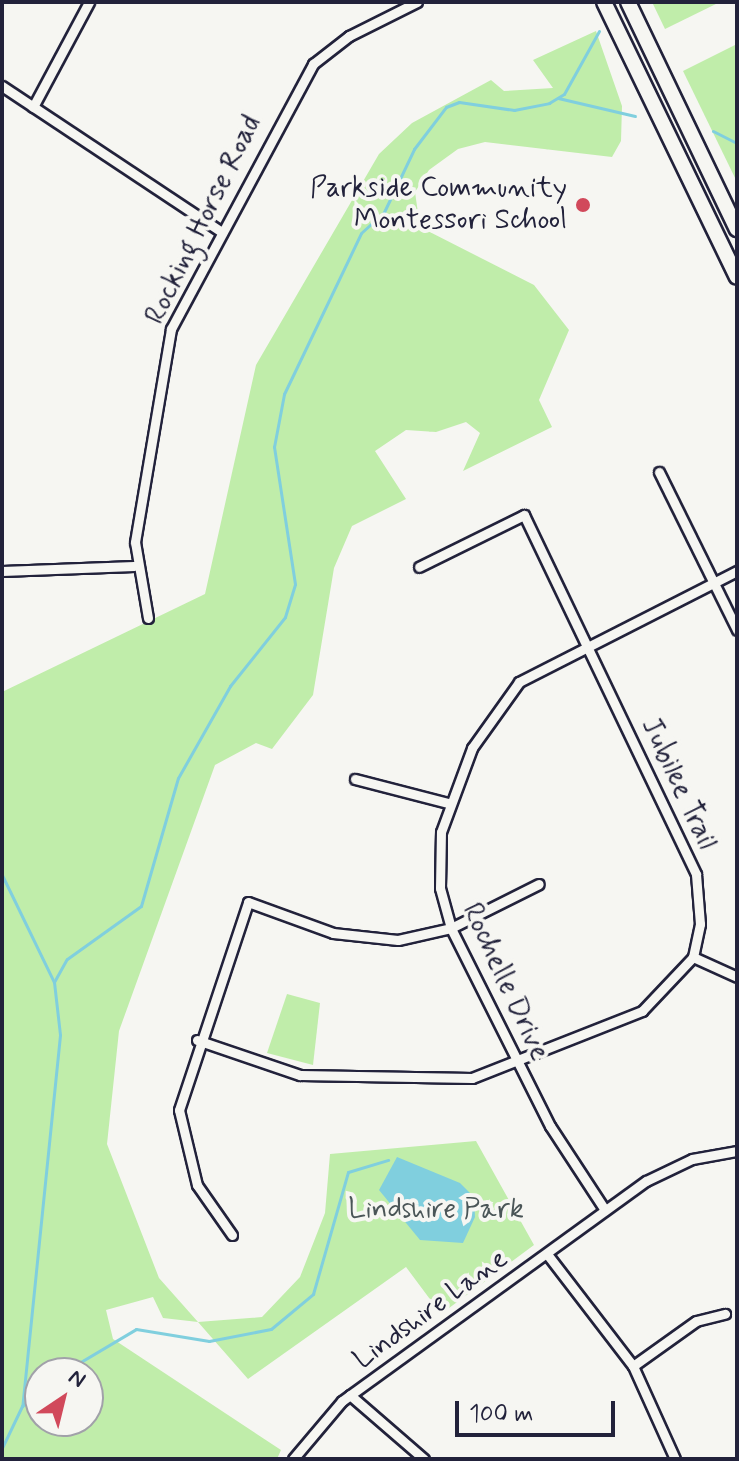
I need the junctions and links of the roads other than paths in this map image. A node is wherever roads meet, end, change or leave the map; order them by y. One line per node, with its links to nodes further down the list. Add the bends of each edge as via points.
1 (89, 2): 6 (street)
2 (417, 2): 10 (street, Rocking Horse Road, via 349,36 313,64)
3 (604, 2): 8 (main road)
4 (628, 2): 7 (main road)
5 (2, 86): 6 (street)
6 (33, 107): 10 (street)
7 (722, 199): 8 (main road); 9 (main road)
8 (704, 208): 11 (main road)
9 (737, 229)
10 (220, 231): 13 (street, Rocking Horse Road, via 164,355)
11 (737, 277)
12 (659, 472): 17 (street)
13 (134, 566): 15 (street); 18 (street, Rocking Horse Road)
14 (419, 567): 20 (street, Jubilee Trail, via 524,515)
15 (2, 571)
16 (737, 571): 17 (street, Rochelle Drive)
17 (714, 583): 19 (street); 20 (street, Rochelle Drive)
18 (148, 618)
19 (737, 630)
20 (586, 644): 22 (street, Rochelle Drive, via 531,673 499,703); 25 (street, Jubilee Trail, via 696,874 700,924)
21 (355, 779): 22 (street)
22 (448, 803): 24 (street, Rochelle Drive, via 439,869)
23 (539, 884): 24 (street)
24 (451, 928): 27 (street, via 398,940 359,939 248,902); 28 (street, Rochelle Drive)
25 (693, 957): 26 (street); 28 (street, via 642,1011)
26 (737, 977)
27 (197, 1040): 28 (street, via 323,1077 472,1078); 31 (street, via 179,1110 182,1138 197,1185)
28 (516, 1059): 30 (street, Rochelle Drive)
29 (737, 1151): 30 (street, Lindshire Lane, via 675,1165)
30 (605, 1210): 32 (street, Lindshire Lane)
31 (232, 1235)
32 (547, 1254): 34 (street); 35 (street, Lindshire Lane)
33 (725, 1314): 34 (street, via 705,1316)
34 (633, 1366): 38 (street)
35 (350, 1395): 36 (street, Lindshire Lane); 37 (street)
36 (293, 1459)
37 (424, 1459)
38 (675, 1459)

